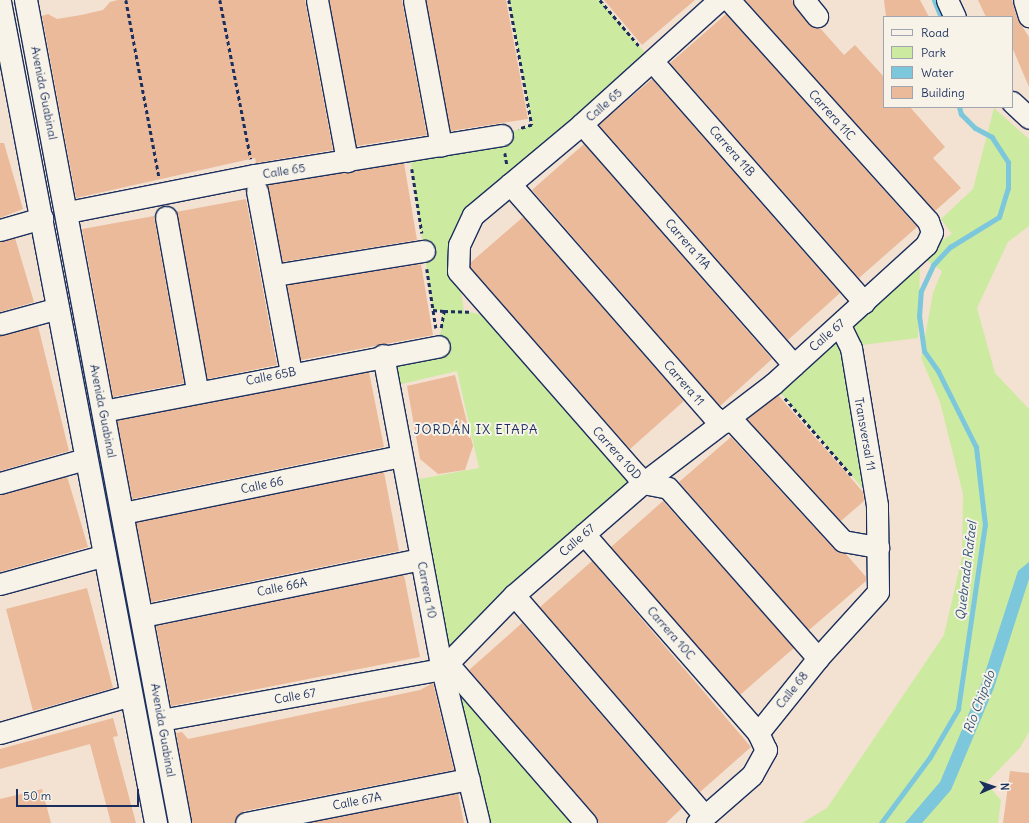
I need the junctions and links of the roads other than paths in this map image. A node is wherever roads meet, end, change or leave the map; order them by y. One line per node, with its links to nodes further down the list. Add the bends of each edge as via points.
1 (26, 0): 21 (main road, Avenida Guabinal)
2 (317, 0): 18 (street)
3 (414, 0): 17 (street)
4 (804, 0): 9 (street)
5 (947, 0): 10 (street)
6 (1024, 0): 11 (street)
7 (729, 1): 12 (street, Calle 65); 25 (street, Carrera 11C, via 928,221)
8 (0, 2): 23 (main road, Avenida Guabinal)
9 (817, 16)
10 (955, 16)
11 (1029, 16)
12 (653, 62): 15 (street, Calle 65); 29 (street, Carrera 11B)
13 (1013, 103): 14 (street)
14 (1029, 118)
15 (582, 124): 20 (street, Calle 65); 35 (street, Carrera 11A)
16 (502, 135): 17 (street, Calle 65)
17 (441, 146): 18 (street, Calle 65)
18 (347, 161): 19 (street, Calle 65)
19 (256, 183): 21 (street, Calle 65, via 161,192); 28 (street)
20 (510, 184): 26 (street, Calle 65, via 473,215); 39 (street, Carrera 11)
21 (68, 212): 38 (main road, Avenida Guabinal)
22 (166, 216): 37 (street)
23 (42, 218): 24 (street); 30 (main road, Avenida Guabinal)
24 (0, 230)
25 (932, 232): 29 (street, Calle 67, via 926,246)
26 (459, 245): 43 (street, Carrera 10D, via 458,271)
27 (424, 251): 28 (street)
28 (275, 275): 36 (street)
29 (864, 302): 32 (street, Calle 67)
30 (58, 308): 31 (street); 41 (main road, Avenida Guabinal)
31 (0, 324)
32 (840, 325): 35 (street, Calle 67); 46 (street, Transversal 11, via 851,348 877,505)
33 (439, 346): 34 (street, Calle 65B)
34 (383, 355): 36 (street, Calle 65B); 40 (street, Carrera 10)
35 (794, 365): 39 (street, Calle 67)
36 (291, 372): 37 (street, Calle 65B)
37 (197, 390): 38 (street, Calle 65B)
38 (103, 411): 44 (main road, Avenida Guabinal)
39 (722, 422): 43 (street, Calle 67); 46 (street, via 733,421 843,541)
40 (401, 456): 44 (street, Calle 66); 48 (street, Carrera 10)
41 (85, 458): 42 (street); 47 (main road, Avenida Guabinal)
42 (0, 483)
43 (643, 483): 45 (street, Calle 67); 52 (street, Carrera 10D, via 668,488)
44 (123, 513): 51 (main road, Avenida Guabinal)
45 (584, 534): 50 (street, Calle 67); 57 (street, Carrera 10C)
46 (878, 546): 52 (street, Calle 68, via 878,592)
47 (105, 555): 49 (street); 54 (main road, Avenida Guabinal)
48 (421, 559): 51 (street, Calle 66A); 53 (street, Carrera 10)
49 (0, 584)
50 (514, 595): 53 (street, Calle 67); 59 (street)
51 (143, 616): 55 (main road, Avenida Guabinal)
52 (818, 658): 57 (street, Calle 68)
53 (444, 666): 55 (street, Calle 67); 58 (street, Carrera 10); 64 (street)
54 (131, 695): 56 (street); 60 (main road, Avenida Guabinal)
55 (161, 720): 61 (main road, Avenida Guabinal)
56 (0, 733)
57 (758, 733): 59 (street, via 766,750 752,775)
58 (469, 779): 62 (street, Calle 67A); 63 (street, Carrera 10)
59 (701, 819)
60 (156, 823)
61 (180, 823)
62 (246, 823)
63 (479, 823)
64 (586, 823)

